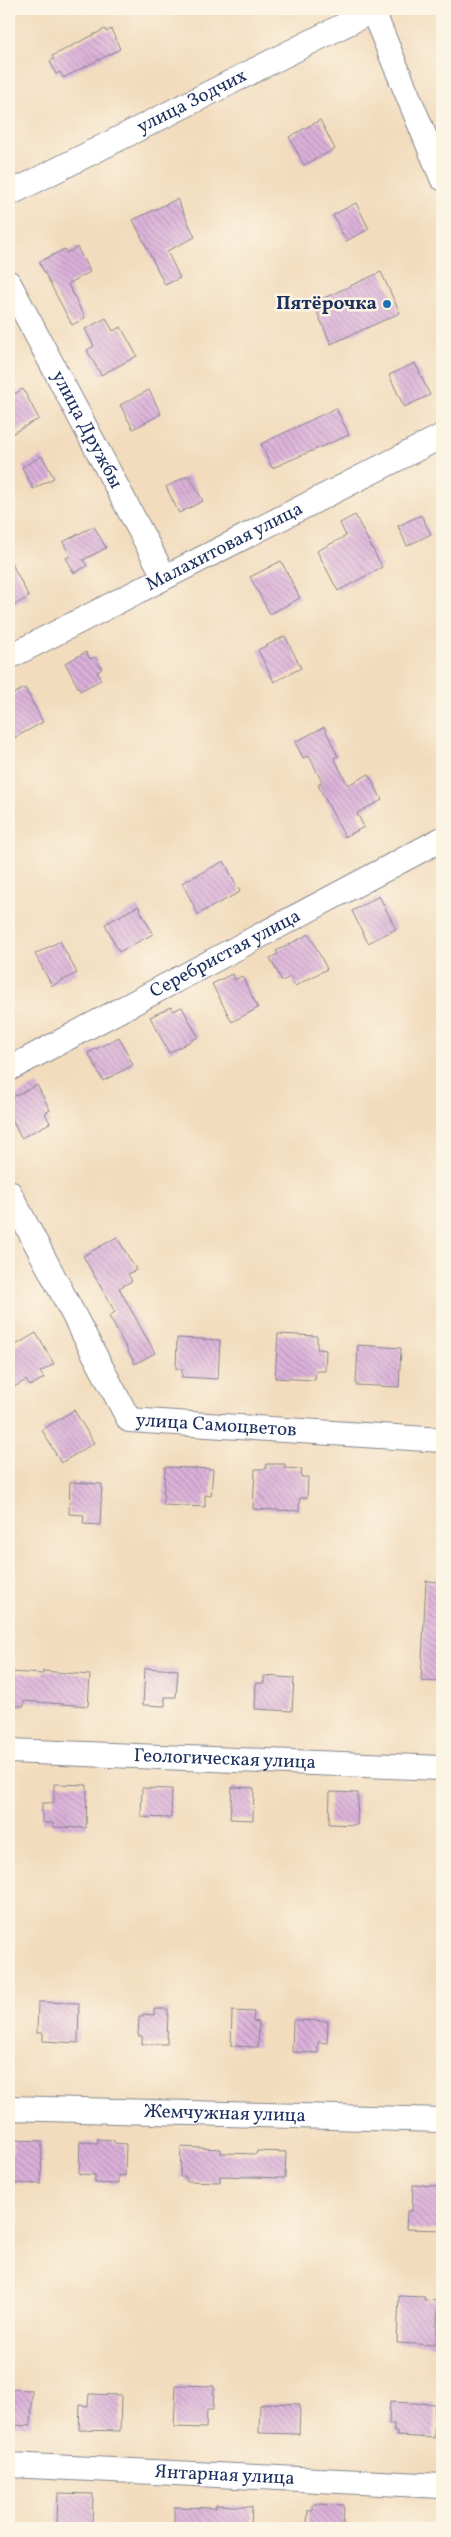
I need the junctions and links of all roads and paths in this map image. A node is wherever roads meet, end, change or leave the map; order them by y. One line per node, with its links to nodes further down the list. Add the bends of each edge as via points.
1 (373, 9): 2 (street); 3 (street, улица Зодчих)
2 (442, 178)
3 (9, 194)
4 (9, 283): 6 (street, улица Дружбы)
5 (442, 436): 6 (street, Малахитовая улица)
6 (164, 576): 7 (street, Малахитовая улица)
7 (9, 657)
8 (442, 839): 9 (street, Серебристая улица)
9 (9, 1069)
10 (9, 1192): 11 (street, улица Самоцветов, via 129,1420)
11 (442, 1440)
12 (9, 1751): 13 (street, Геологическая улица)
13 (442, 1768)
14 (9, 2108): 15 (street, Жемчужная улица)
15 (442, 2120)
16 (9, 2465): 17 (street, Янтарная улица)
17 (442, 2486)

